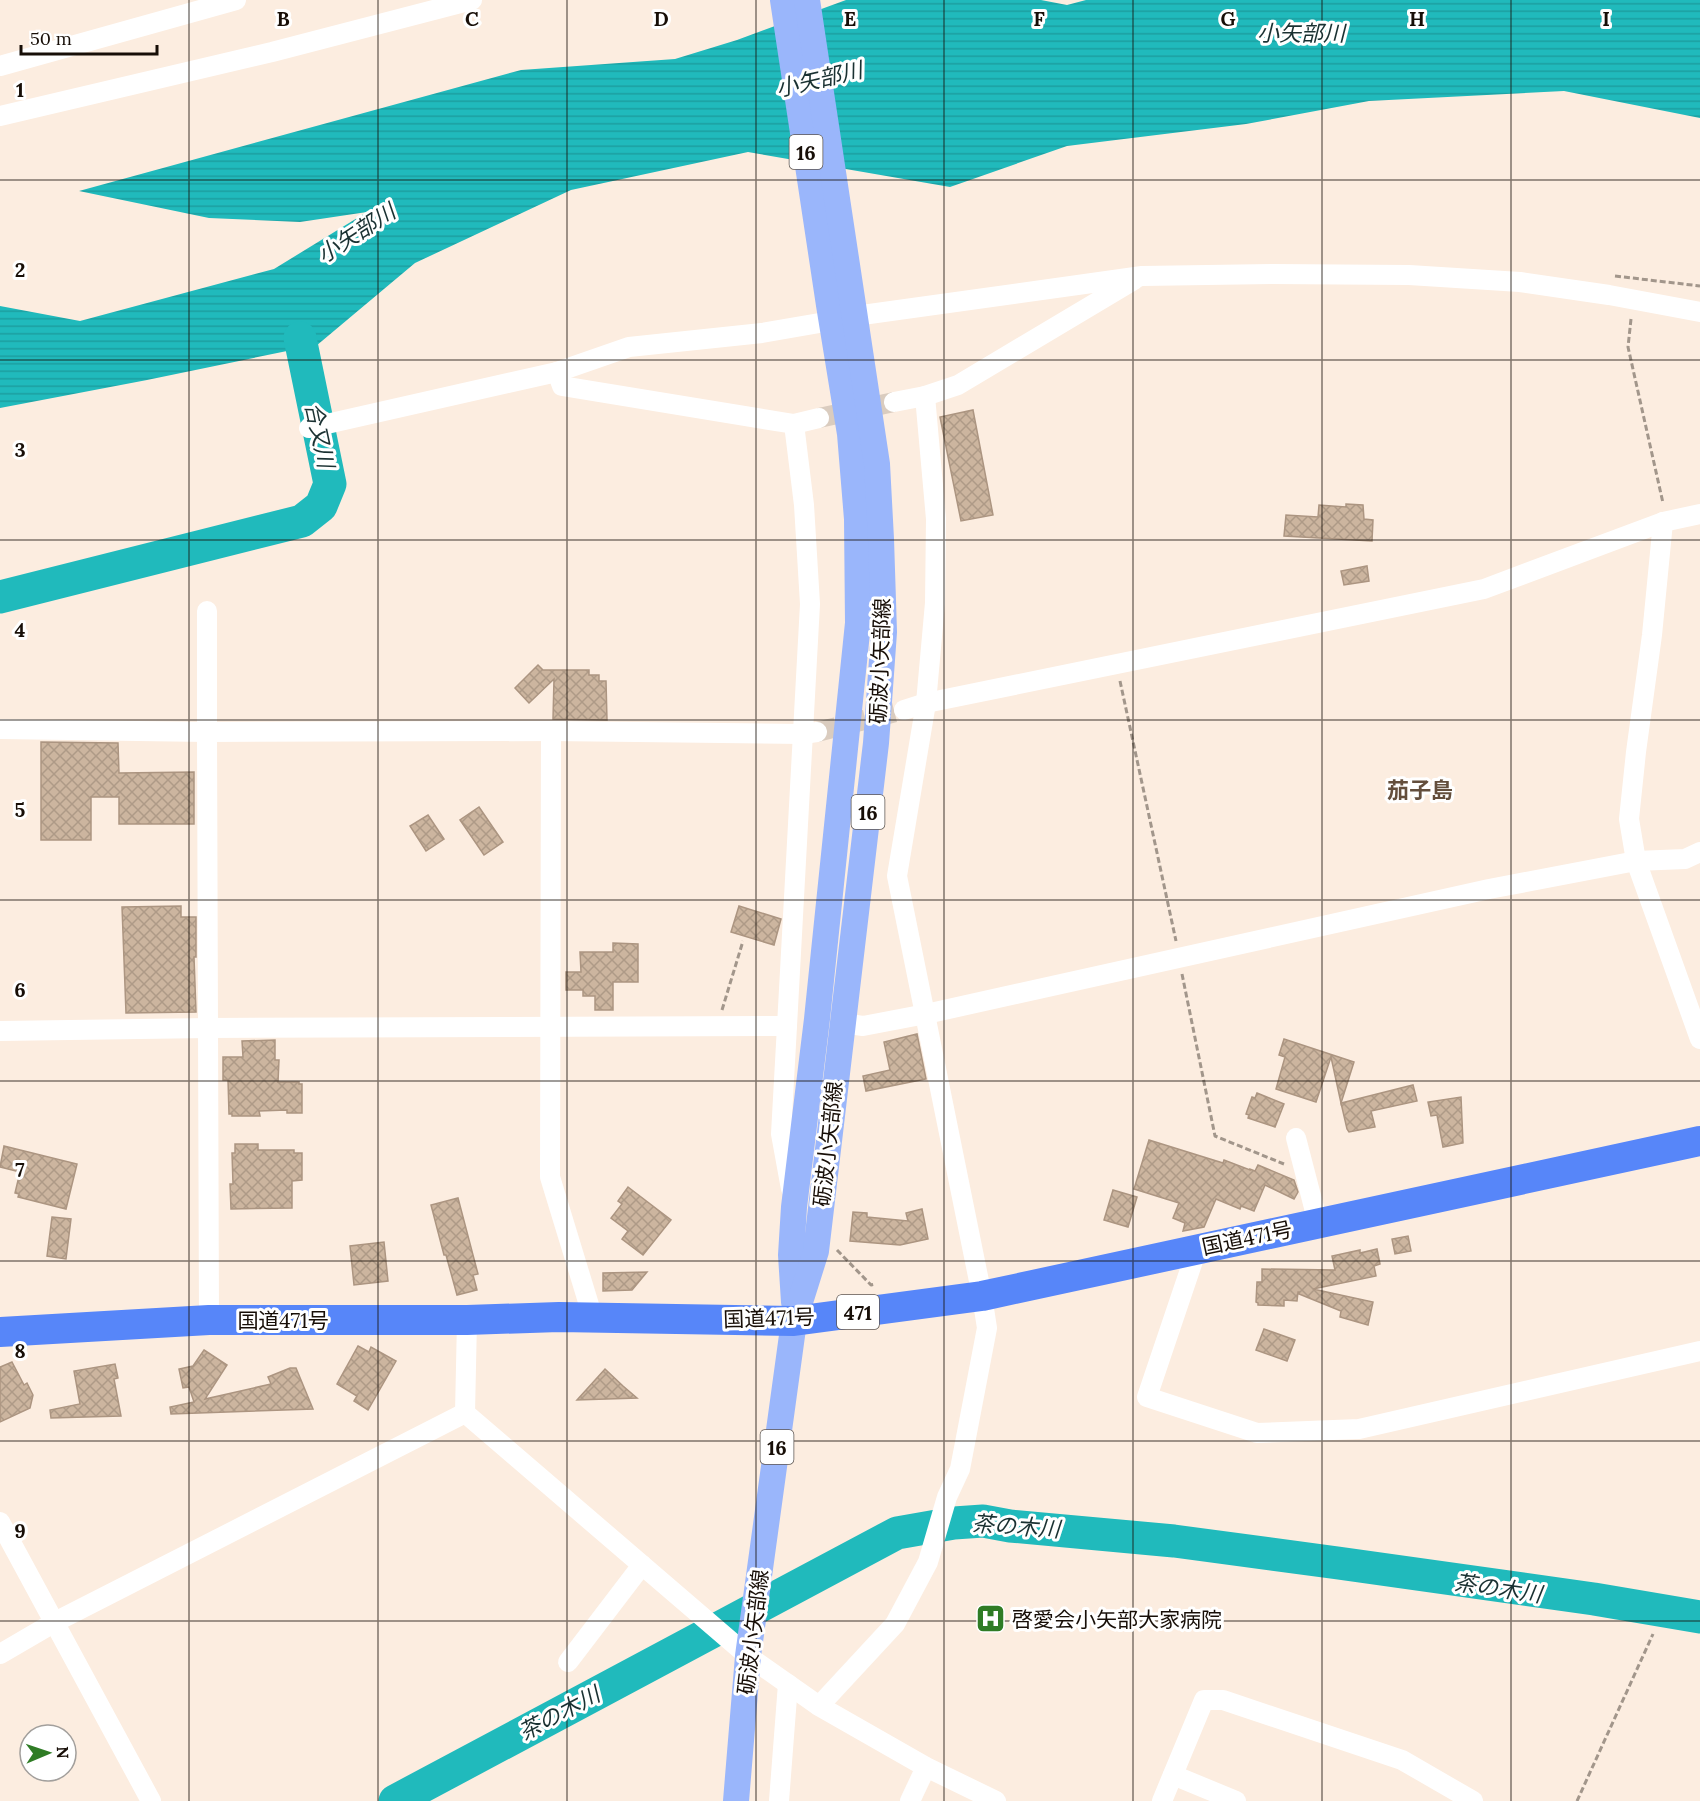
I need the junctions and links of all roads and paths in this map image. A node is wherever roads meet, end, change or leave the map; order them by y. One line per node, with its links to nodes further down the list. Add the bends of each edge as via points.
1 (236, 0): 5 (street)
2 (472, 0): 6 (street)
3 (783, 0): 9 (main road, 砺波小矢部線 / 16)
4 (807, 0): 9 (main road, 砺波小矢部線 / 16)
5 (0, 66)
6 (0, 116)
7 (1142, 276): 8 (street, via 1409,275 1520,282); 9 (street); 12 (street, via 958,385)
8 (1634, 299): 10 (street); 18 (path, via 1628,347 1663,497)
9 (842, 310): 11 (street, via 762,333 629,347); 30 (main road, 砺波小矢部線 / 16, via 877,464 884,632 876,743); 39 (main road, 砺波小矢部線 / 16, via 857,519 858,623)
10 (1700, 312)
11 (557, 372): 15 (street, via 562,386); 16 (street)
12 (925, 396): 13 (street); 20 (street, via 936,519 935,603)
13 (894, 402)
14 (819, 418): 15 (street)
15 (794, 424): 25 (street, via 810,604)
16 (309, 428)
17 (1700, 514): 18 (street)
18 (1663, 522): 20 (street, via 1484,589); 27 (street, via 1629,819)
19 (207, 610): 24 (street)
20 (926, 703): 21 (street); 29 (street, via 897,876)
21 (904, 710)
22 (0, 729): 24 (street)
23 (551, 731): 24 (street); 25 (street); 31 (street)
24 (207, 732): 34 (street)
25 (810, 733): 33 (street)
26 (1700, 852): 27 (street, via 1685,859)
27 (1636, 861): 29 (street); 36 (street)
28 (743, 941): 32 (path)
29 (926, 1014): 30 (street, via 863,1026); 42 (street)
30 (842, 1023): 46 (main road, 砺波小矢部線 / 16, via 816,1251)
31 (550, 1026): 32 (street); 34 (street); 43 (street, via 550,1178)
32 (717, 1026): 33 (street)
33 (787, 1026): 39 (street, via 781,1134)
34 (209, 1028): 35 (street); 44 (street)
35 (0, 1031)
36 (1700, 1039)
37 (1296, 1138): 40 (street)
38 (1700, 1141): 40 (highway, 国道471号 / 471)
39 (794, 1207): 46 (main road, 砺波小矢部線 / 16)
40 (1317, 1223): 41 (highway, 国道471号 / 471)
41 (1197, 1249): 42 (highway, 国道471号 / 471); 48 (street, via 1147,1397 1257,1433 1359,1429)
42 (982, 1296): 46 (highway, 国道471号 / 471); 58 (street, via 987,1328 960,1469 947,1497 928,1562 895,1624)
43 (593, 1318): 45 (highway, 国道471号 / 471); 46 (highway, 国道471号 / 471)
44 (209, 1320): 45 (highway, 国道471号 / 471); 47 (highway, 国道471号 / 471)
45 (467, 1320): 49 (street)
46 (794, 1321): 55 (main road, 砺波小矢部線 / 16)
47 (0, 1332)
48 (1700, 1352)
49 (465, 1413): 51 (street); 52 (street)
50 (0, 1522): 52 (street)
51 (642, 1565): 55 (street); 56 (street)
52 (55, 1622): 54 (street); 61 (street)
53 (1653, 1634): 69 (path)
54 (0, 1654)
55 (748, 1656): 57 (street); 62 (main road, 砺波小矢部線 / 16)
56 (568, 1662)
57 (788, 1684): 58 (street); 63 (street)
58 (819, 1706): 59 (street)
59 (926, 1767): 64 (street); 65 (street)
60 (1173, 1775): 66 (street); 67 (street); 68 (street, via 1204,1700 1223,1700 1402,1760)
61 (151, 1801)
62 (736, 1801)
63 (779, 1801)
64 (910, 1801)
65 (996, 1801)
66 (1162, 1801)
67 (1236, 1801)
68 (1473, 1801)
69 (1577, 1801)

